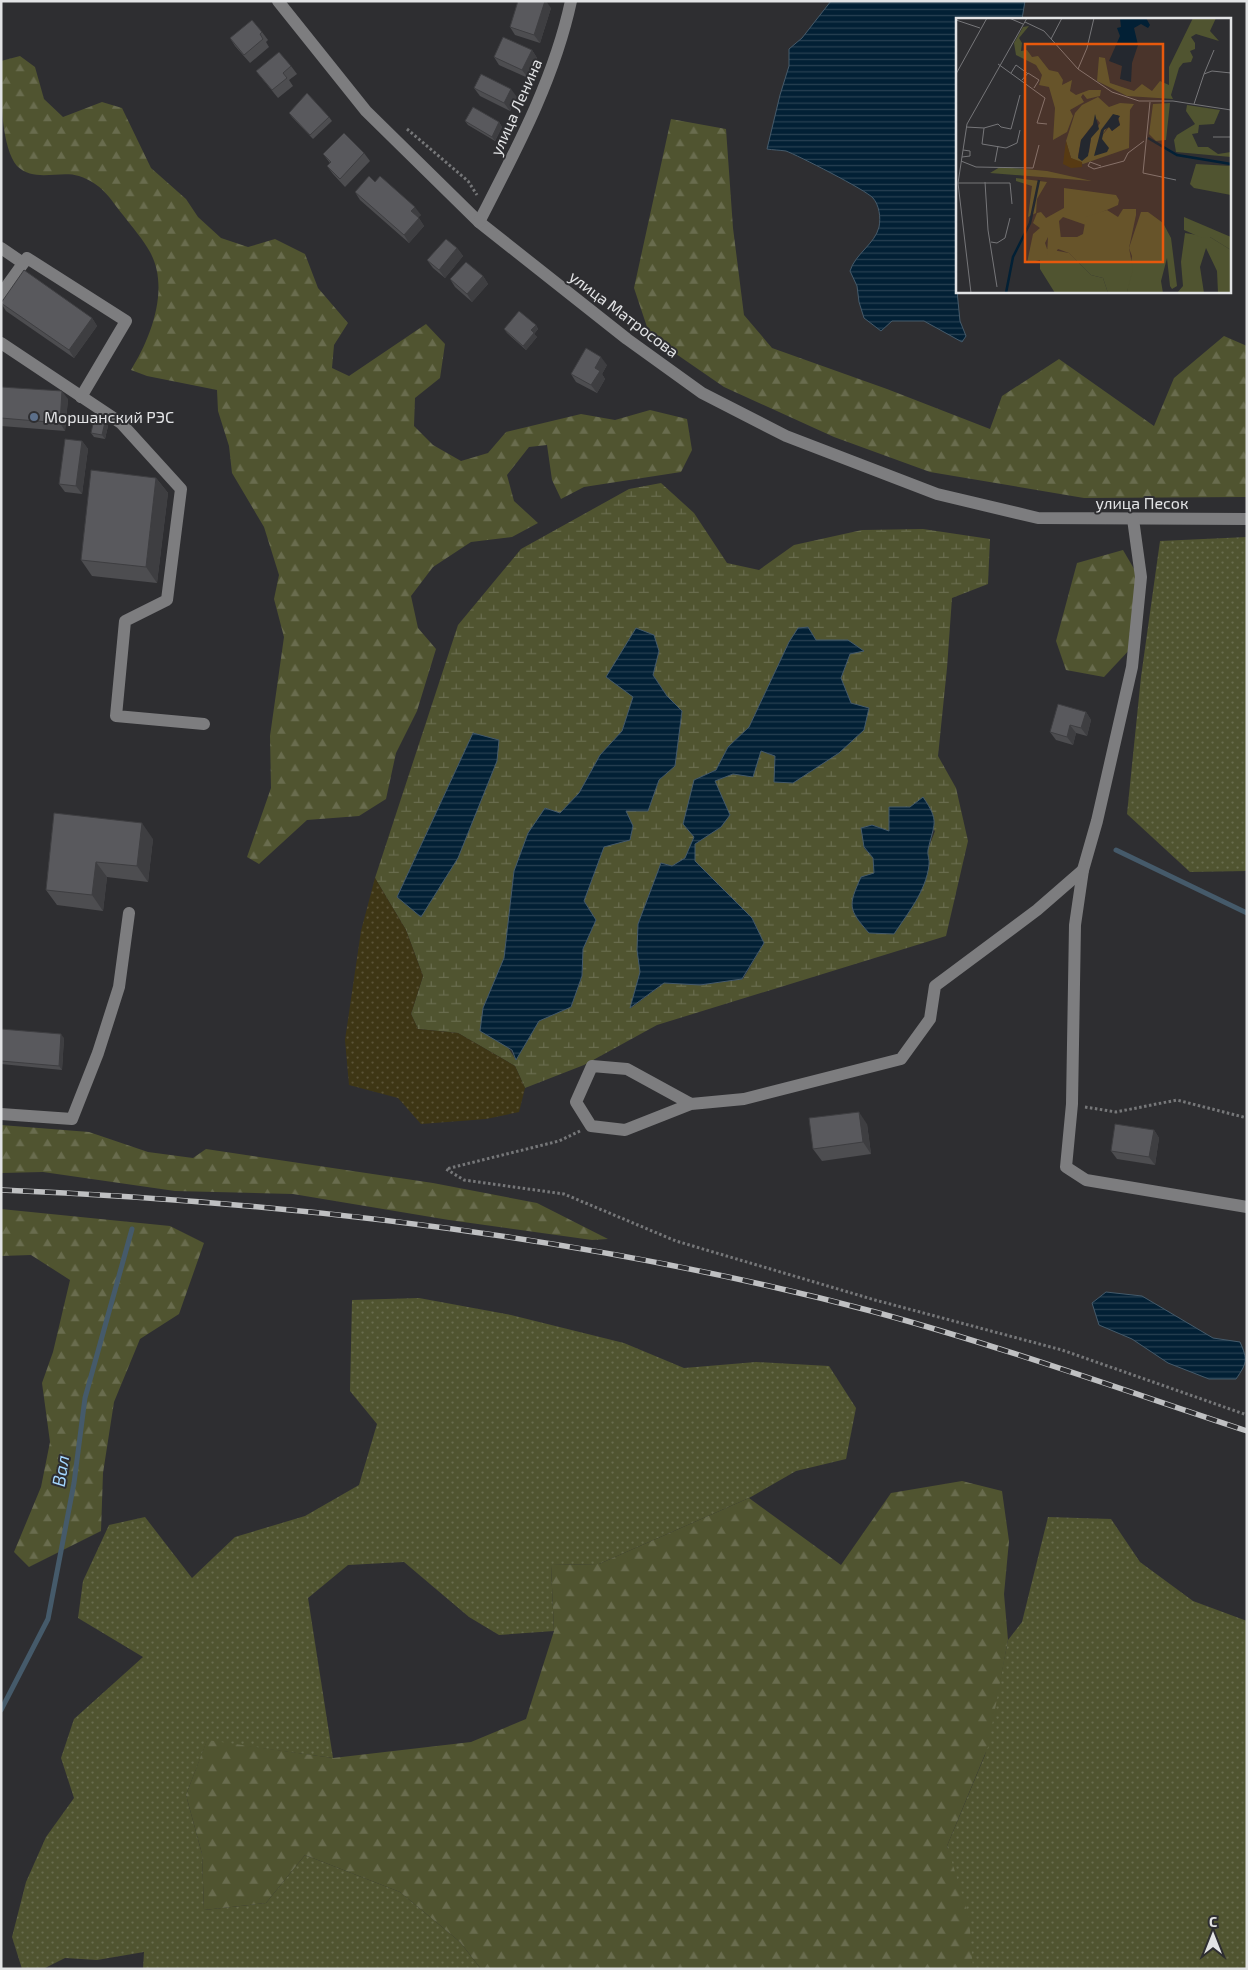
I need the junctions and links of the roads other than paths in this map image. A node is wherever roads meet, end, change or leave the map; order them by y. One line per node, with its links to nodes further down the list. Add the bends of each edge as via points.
1 (278, 1): 3 (street, улица Матросова, via 366,111)
2 (571, 1): 3 (street, улица Ленина, via 563,38 529,127)
3 (479, 222): 9 (street, улица Матросова, via 627,339 710,397 786,436 937,494)
4 (1, 248): 5 (street)
5 (23, 263): 6 (street); 8 (street, via 27,258 126,321)
6 (1, 294)
7 (1, 343): 8 (street)
8 (81, 397): 12 (street, via 121,423 181,488 167,600 125,621 116,716)
9 (1038, 518): 11 (street, улица Песок)
10 (1247, 519): 11 (street, улица Песок)
11 (1133, 520): 13 (street, via 1141,577 1132,667)
12 (204, 724)
13 (1083, 870): 15 (street, via 1037,910 935,986 930,1019 901,1059 744,1099); 17 (street, via 1075,925 1072,1104 1066,1167 1086,1180)
14 (129, 913): 16 (street, via 119,987 72,1119)
15 (691, 1104): 15 (street, via 625,1130 592,1126 576,1102 592,1066 627,1069)
16 (1, 1114)
17 (1247, 1207)

